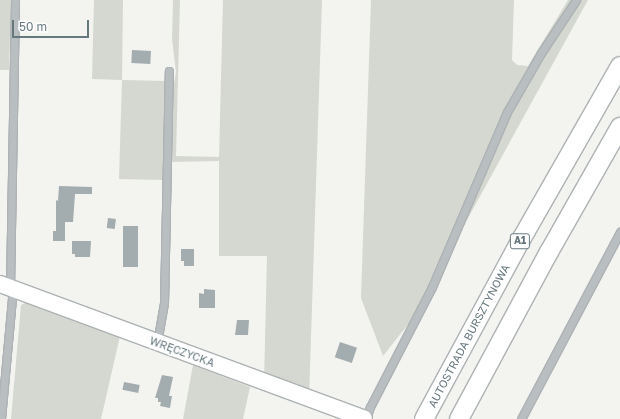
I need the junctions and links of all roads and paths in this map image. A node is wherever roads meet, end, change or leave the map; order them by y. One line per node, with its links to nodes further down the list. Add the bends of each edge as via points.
1 (15, 0): 7 (street)
2 (576, 0): 11 (street, via 541,52 507,112 432,288)
3 (620, 66): 9 (highway, AUTOSTRADA BURSZTYNOWA / A1)
4 (169, 71): 8 (street, via 164,303)
5 (620, 127): 12 (highway)
6 (620, 232): 13 (street)
7 (8, 287): 8 (main road, WRĘCZYCKA); 10 (street, via 12,297)
8 (157, 343): 11 (main road, WRĘCZYCKA)
9 (424, 418)
10 (1, 419)
11 (365, 419)
12 (459, 419)
13 (520, 419)

